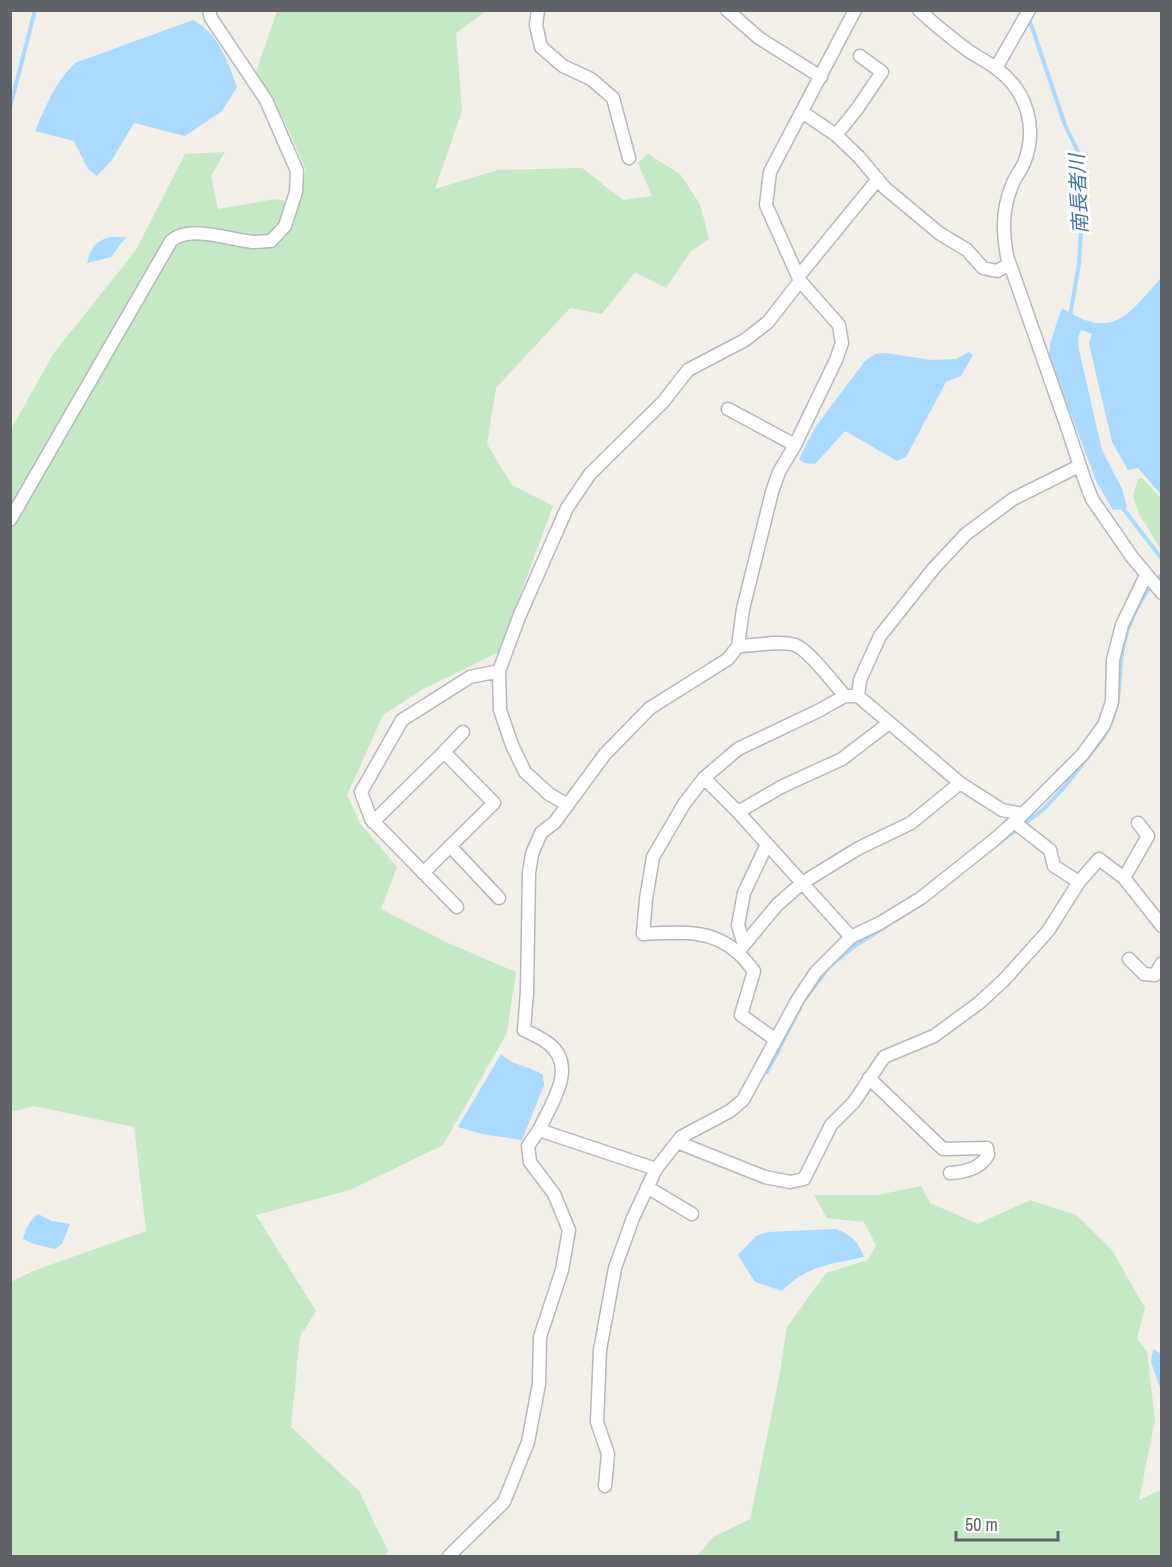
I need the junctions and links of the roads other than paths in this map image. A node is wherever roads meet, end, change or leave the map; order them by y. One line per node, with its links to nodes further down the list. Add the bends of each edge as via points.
1 (209, 10): 19 (street, via 210,18 266,100 297,171 296,192 285,226 272,240 254,242 191,232 171,241)
2 (538, 10): 12 (street, via 536,25 541,47 613,98)
3 (727, 10): 9 (street, via 759,38)
4 (855, 10): 9 (street)
5 (919, 10): 8 (street, via 968,51)
6 (1029, 10): 8 (street)
7 (860, 56): 11 (street, via 882,72)
8 (996, 68): 14 (street, via 1007,77 1027,108 1031,122 1028,150 1004,210 1004,240)
9 (821, 77): 10 (street)
10 (802, 112): 11 (street); 15 (street, via 770,172 766,198 766,206)
11 (836, 135): 13 (street)
12 (629, 158)
13 (878, 179): 14 (street, via 984,268 997,271); 15 (street)
14 (1010, 264): 18 (street)
15 (799, 279): 17 (street, via 839,325 842,343); 23 (street, via 768,322 745,340 688,370 663,402 590,474 567,508)
16 (728, 409): 17 (street)
17 (795, 445): 22 (street, via 772,492 743,609)
18 (1079, 466): 20 (street, via 1092,499); 25 (street, via 1013,499 966,534 880,636 860,680)
19 (10, 520)
20 (1146, 575): 21 (street); 33 (street, via 1122,625 1113,660 1112,702 1104,725 1083,754)
21 (1161, 593)
22 (738, 646): 24 (street, via 797,645); 31 (street, via 728,659 650,708 605,754)
23 (499, 670): 31 (street, via 500,710 525,772); 34 (street, via 470,677 402,720 361,792)
24 (845, 696): 25 (street); 29 (street, via 738,749)
25 (858, 696): 26 (street)
26 (889, 723): 30 (street); 32 (street, via 842,759)
27 (463, 732): 28 (street)
28 (444, 752): 34 (street); 37 (street, via 494,803)
29 (704, 778): 32 (street); 46 (street, via 653,857 643,934 708,934)
30 (960, 783): 33 (street); 41 (street, via 911,823 858,848)
31 (568, 805): 51 (street, via 536,843 529,873 524,1030 550,1044 563,1061 562,1080)
32 (738, 812): 36 (street)
33 (1018, 818): 40 (street, via 1050,850 1054,866); 45 (street, via 921,897)
34 (373, 822): 38 (street)
35 (1138, 823): 39 (street, via 1148,836)
36 (768, 844): 41 (street); 46 (street, via 744,893 738,925)
37 (450, 846): 38 (street); 42 (street)
38 (423, 873): 43 (street)
39 (1124, 878): 40 (street, via 1099,859); 44 (street)
40 (1079, 882): 50 (street, via 1048,931 979,1004 934,1036 884,1057)
41 (802, 883): 45 (street); 46 (street, via 777,905)
42 (499, 898)
43 (457, 907)
44 (1161, 926)
45 (851, 937): 49 (street, via 816,972)
46 (741, 948): 49 (street, via 754,971 741,1015)
47 (1129, 959): 48 (street, via 1144,974 1155,975)
48 (1161, 963)
49 (776, 1040): 52 (street, via 743,1100)
50 (870, 1078): 52 (street, via 854,1102 831,1125 804,1179 790,1182 765,1177); 54 (street, via 943,1149 987,1148 984,1163 966,1172)
51 (539, 1130): 53 (street); 58 (street, via 528,1146 531,1162 554,1194 569,1230 562,1269 540,1337 539,1384 528,1442 504,1502)
52 (677, 1142): 53 (street)
53 (656, 1169): 55 (street)
54 (950, 1173)
55 (647, 1187): 56 (street); 57 (street, via 615,1268 600,1350 597,1422 608,1455)
56 (692, 1214)
57 (605, 1486)
58 (449, 1557)

